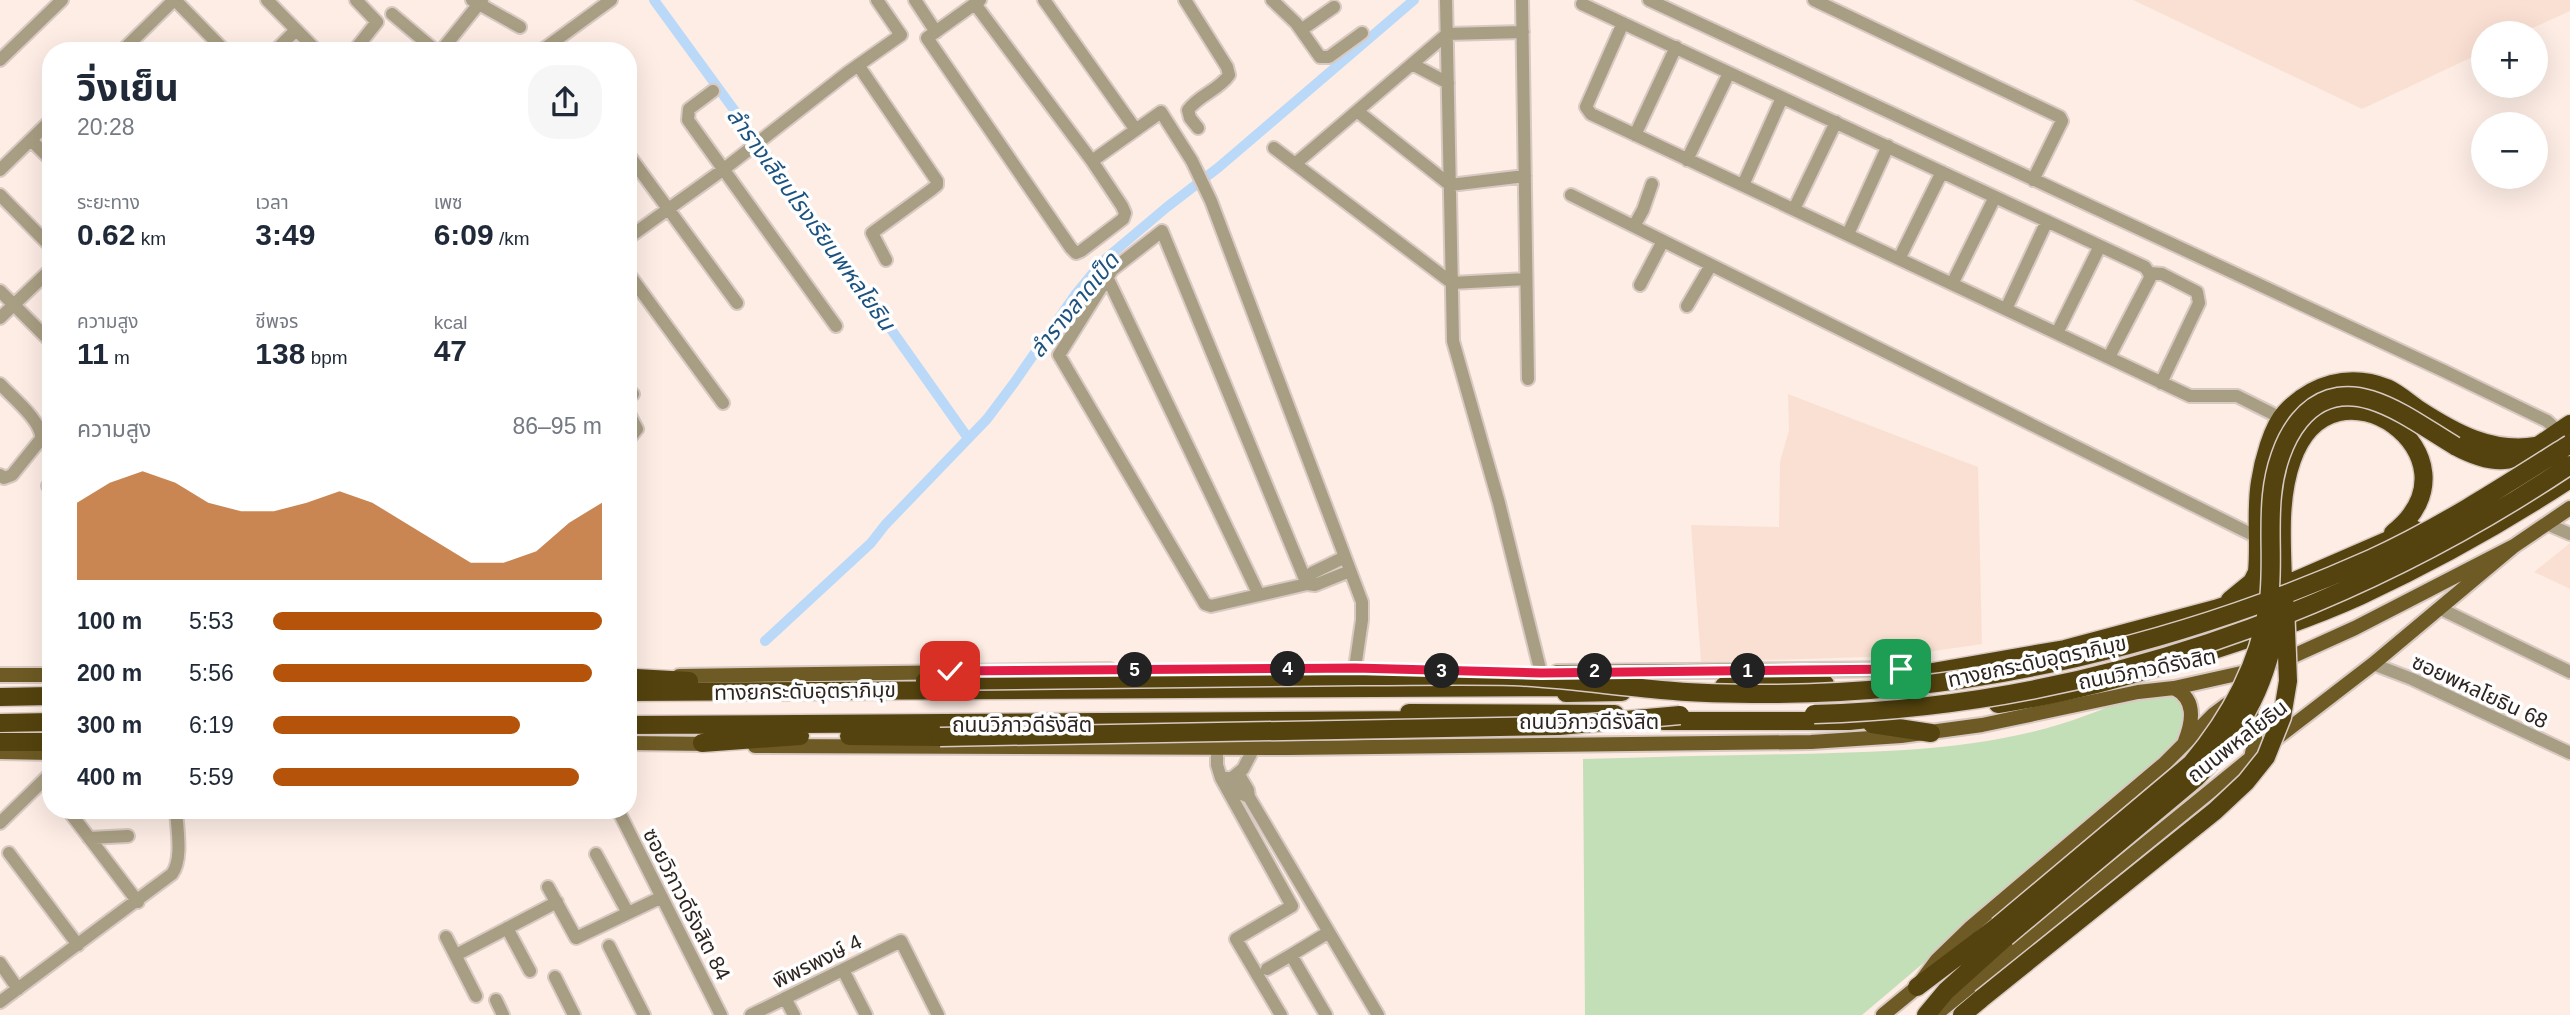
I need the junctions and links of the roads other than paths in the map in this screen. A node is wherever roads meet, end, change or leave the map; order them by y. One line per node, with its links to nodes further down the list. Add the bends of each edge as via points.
1 (174, 0): 28 (street); 29 (street)
2 (267, 0): 22 (street)
3 (356, 0): 32 (street, via 377,22)
4 (611, 0): 35 (street)
5 (877, 0): 39 (street, via 901,35)
6 (915, 0): 24 (street)
7 (1044, 0): 48 (street)
8 (1185, 0): 46 (street, via 1229,75 1188,110)
9 (1272, 0): 23 (street)
10 (1447, 0): 27 (street)
11 (1522, 0): 25 (street)
12 (1649, 0): 62 (street)
13 (1814, 0): 62 (street, via 2060,117)
14 (478, 2): 21 (street); 34 (street)
15 (978, 2): 24 (street); 55 (street)
16 (54, 3): 37 (street)
17 (1582, 4): 20 (street)
18 (1335, 7): 23 (street)
19 (392, 13): 33 (street)
20 (1623, 23): 36 (street); 49 (street, via 1586,107 1591,114)
21 (520, 27)
22 (296, 30): 30 (street); 31 (street)
23 (1301, 30): 26 (street, via 1325,58)
24 (936, 32): 55 (street, via 927,38 1076,253 1125,213)
25 (1522, 32): 27 (street); 61 (street)
26 (1362, 33)
27 (1447, 34): 38 (street); 41 (street)
28 (135, 42)
29 (216, 42)
30 (284, 42)
31 (308, 42)
32 (361, 42)
33 (428, 42)
34 (446, 42)
35 (553, 42)
36 (1676, 47): 40 (street); 49 (street)
37 (1, 59)
38 (1412, 64): 41 (street); 44 (street)
39 (858, 65): 58 (street); 79 (street, via 937,181 872,233)
40 (1729, 72): 43 (street); 54 (street)
41 (1448, 83): 64 (street)
42 (713, 91): 58 (street, via 689,109 688,120)
43 (1782, 97): 45 (street); 65 (street)
44 (1357, 111): 56 (street); 64 (street)
45 (1836, 122): 51 (street); 70 (street)
46 (1198, 128)
47 (42, 129): 50 (street)
48 (1136, 130): 55 (street); 115 (street, via 1161,112 1203,183)
49 (1635, 135): 54 (street)
50 (31, 140): 53 (street); 59 (street)
51 (1888, 146): 60 (street); 74 (street)
52 (1274, 148): 56 (street)
53 (42, 151)
54 (1686, 160): 65 (street)
55 (1093, 161)
56 (1296, 164): 85 (street)
57 (637, 167): 69 (street)
58 (724, 169): 69 (street); 95 (street)
59 (0, 170)
60 (1942, 172): 68 (street); 78 (street)
61 (1525, 176): 64 (street); 84 (street)
62 (2033, 180): 104 (street)
63 (1652, 184): 72 (street)
64 (1450, 185): 85 (street)
65 (1743, 185): 70 (street)
66 (0, 195): 75 (street)
67 (1571, 195): 72 (street)
68 (1995, 197): 71 (street); 86 (street)
69 (669, 209): 73 (street); 90 (street)
70 (1794, 209): 74 (street)
71 (2047, 221): 77 (street); 93 (street)
72 (1634, 226): 76 (street)
73 (637, 232)
74 (1848, 234): 78 (street)
75 (42, 238)
76 (1663, 241): 80 (street); 88 (street)
77 (2100, 246): 81 (street); 97 (street)
78 (1899, 259): 86 (street)
79 (886, 260)
80 (1711, 265): 92 (street); 112 (street)
81 (2149, 273): 98 (street); 100 (street, via 2162,274 2200,297)
82 (42, 277): 91 (street)
83 (1107, 277): 118 (street, via 1123,259 1162,231); 119 (street); 119 (street, via 1059,355 1205,604)
84 (1526, 279): 85 (street); 99 (street)
85 (1452, 283): 127 (street, via 1453,341)
86 (1952, 284): 93 (street)
87 (637, 285): 102 (street)
88 (1640, 285)
89 (0, 291): 91 (street)
90 (737, 303)
91 (13, 304): 94 (street); 96 (street)
92 (1687, 306)
93 (2006, 309): 97 (street)
94 (0, 318)
95 (836, 326)
96 (42, 333)
97 (2057, 333): 98 (street)
98 (2109, 357): 100 (street)
99 (1528, 379)
100 (2161, 383): 103 (street, via 2190,396 2237,396)
101 (0, 384): 107 (street, via 42,433 12,475)
102 (723, 403)
103 (2281, 418): 105 (highway, via 2328,383 2357,381 2387,388 2475,441 2503,448); 112 (highway, via 2259,483)
104 (2567, 434): 105 (highway); 114 (highway, via 2528,467); 137 (highway, ทางยกระดับอุตราภิมุข, bridge, via 2452,515 2374,557 2202,623 2026,668 1903,687 1770,694)
105 (2536, 446): 180 (highway, bridge, via 2516,458 2476,457 2369,399 2343,396 2322,401 2305,414 2279,454 2272,494 2268,606 2244,686 2191,764)
106 (2570, 465): 144 (highway, ทางยกระดับอุตราภิมุข, bridge, via 2476,524 2346,590 2271,621 2127,667 2005,694 1914,707 1846,713)
107 (0, 475)
108 (2570, 479): 145 (highway, ถนนวิภาวดีรังสิต, via 2453,550 2271,632 2118,680 2040,698)
109 (2570, 508): 110 (main road, ถนนพหลโยธิน)
110 (2547, 524): 111 (street); 113 (main road, ถนนพหลโยธิน)
111 (2570, 534)
112 (2259, 538): 120 (highway, via 2258,572 2252,582)
113 (2514, 546): 121 (main road, ถนนพหลโยธิน); 136 (main road, ถนนวิภาวดีรังสิต, via 2314,649 2269,667)
114 (2373, 548): 117 (highway, via 2417,508 2421,465 2406,433 2371,413 2341,410 2313,427 2292,460 2283,497); 120 (highway, ถนนวิภาวดีรังสิต)
115 (1345, 558): 116 (street); 118 (street, via 1312,573)
116 (1350, 570): 118 (street); 123 (street, via 1362,602)
117 (2283, 583): 180 (highway, bridge, via 2264,674 2239,727 2221,752 2197,778); 211 (highway, bridge, via 2288,681 2282,717 2266,757 2215,811)
118 (1307, 584): 119 (street)
119 (1259, 595)
120 (2215, 609): 124 (highway, ถนนวิภาวดีรังสิต, via 2065,649)
121 (2441, 609): 122 (main road, ถนนพหลโยธิน); 126 (street)
122 (2373, 664): 161 (street, ซอยพหลโยธิน 68); 162 (main road, ถนนพหลโยธิน)
123 (1355, 668): 127 (main road, ถนนวิภาวดีรังสิต); 131 (main road, ถนนวิภาวดีรังสิต, via 928,671)
124 (1966, 668): 125 (main road, ถนนวิภาวดีรังสิต); 135 (highway, ถนนวิภาวดีรังสิต, via 1869,683)
125 (1562, 672): 127 (main road, ถนนวิภาวดีรังสิต); 135 (highway)
126 (2570, 672)
127 (1541, 673)
128 (0, 674): 129 (main road)
129 (42, 675)
130 (637, 683): 137 (highway, bridge, via 1515,676)
131 (637, 683)
132 (637, 683): 135 (highway, ถนนวิภาวดีรังสิต)
133 (0, 687): 134 (highway)
134 (42, 687)
135 (1514, 688)
136 (2174, 688): 151 (main road, ถนนวิภาวดีรังสิต); 156 (main road, ถนนพหลโยธิน, via 2182,692 2191,710)
137 (1677, 692): 140 (highway, ทางยกระดับอุตราภิมุข, bridge)
138 (42, 696): 139 (highway)
139 (0, 697)
140 (637, 701)
141 (42, 706): 142 (highway)
142 (0, 707)
143 (637, 715): 144 (highway, ทางยกระดับอุตราภิมุข, bridge)
144 (1680, 715): 155 (highway, bridge, via 1559,726 780,736)
145 (1849, 721): 148 (highway, ถนนวิภาวดีรังสิต); 151 (highway)
146 (42, 722): 147 (highway)
147 (0, 723)
148 (637, 725)
149 (0, 732): 150 (highway)
150 (42, 732)
151 (1931, 733): 158 (main road, ถนนวิภาวดีรังสิต, via 1799,742)
152 (0, 742): 153 (highway)
153 (42, 742)
154 (637, 743): 155 (main road, ถนนวิภาวดีรังสิต)
155 (702, 743): 157 (main road, ถนนวิภาวดีรังสิต, via 799,748)
156 (2184, 744): 162 (main road, via 2225,705 2244,701 2256,727); 191 (main road, ถนนพหลโยธิน, via 1971,927)
157 (1217, 747): 158 (main road, ถนนวิภาวดีรังสิต); 163 (street, via 1217,765)
158 (1254, 747): 163 (street, via 1247,763)
159 (0, 752): 160 (main road)
160 (42, 753)
161 (2570, 753)
162 (2250, 758): 210 (main road, ถนนพหลโยธิน)
163 (1231, 776): 179 (street, via 1248,790); 205 (street, via 1292,906 1236,939)
164 (42, 782): 168 (street)
165 (75, 819): 170 (street)
166 (176, 819): 175 (street, via 176,868)
167 (623, 819): 174 (street, ซอยวิภาวดีรังสิต 84)
168 (0, 823)
169 (128, 836): 170 (street)
170 (89, 838): 175 (street)
171 (9, 853): 182 (street)
172 (596, 854): 177 (street)
173 (548, 887): 176 (street)
174 (662, 897): 177 (street); 200 (street, ซอยวิภาวดีรังสิต 84)
175 (138, 902): 182 (street)
176 (557, 902): 177 (street, via 576,938); 178 (street)
177 (628, 913)
178 (507, 928): 185 (street); 189 (street)
179 (1329, 932): 184 (street); 207 (street)
180 (2002, 932): 191 (highway); 209 (highway)
181 (446, 937): 185 (street)
182 (78, 945): 192 (street)
183 (609, 946): 199 (street)
184 (1291, 955): 187 (street); 206 (street)
185 (456, 956): 193 (street)
186 (0, 963): 192 (street)
187 (1267, 969)
188 (843, 970): 194 (street, พิพรพงษ์ 4); 203 (street); 204 (street, พิพรพงษ์ 4, via 901,941)
189 (530, 971)
190 (555, 977): 198 (street)
191 (1917, 987): 208 (main road, ถนนพหลโยธิน)
192 (18, 989): 196 (street)
193 (476, 996)
194 (785, 998): 201 (street, พิพรพงษ์ 4); 202 (street)
195 (495, 1000): 197 (street)
196 (0, 1002)
197 (503, 1015)
198 (573, 1015)
199 (644, 1015)
200 (721, 1015)
201 (751, 1015)
202 (794, 1015)
203 (866, 1015)
204 (938, 1015)
205 (1282, 1015)
206 (1326, 1015)
207 (1378, 1015)
208 (1883, 1015)
209 (1926, 1015)
210 (1935, 1015)
211 (1962, 1015)

